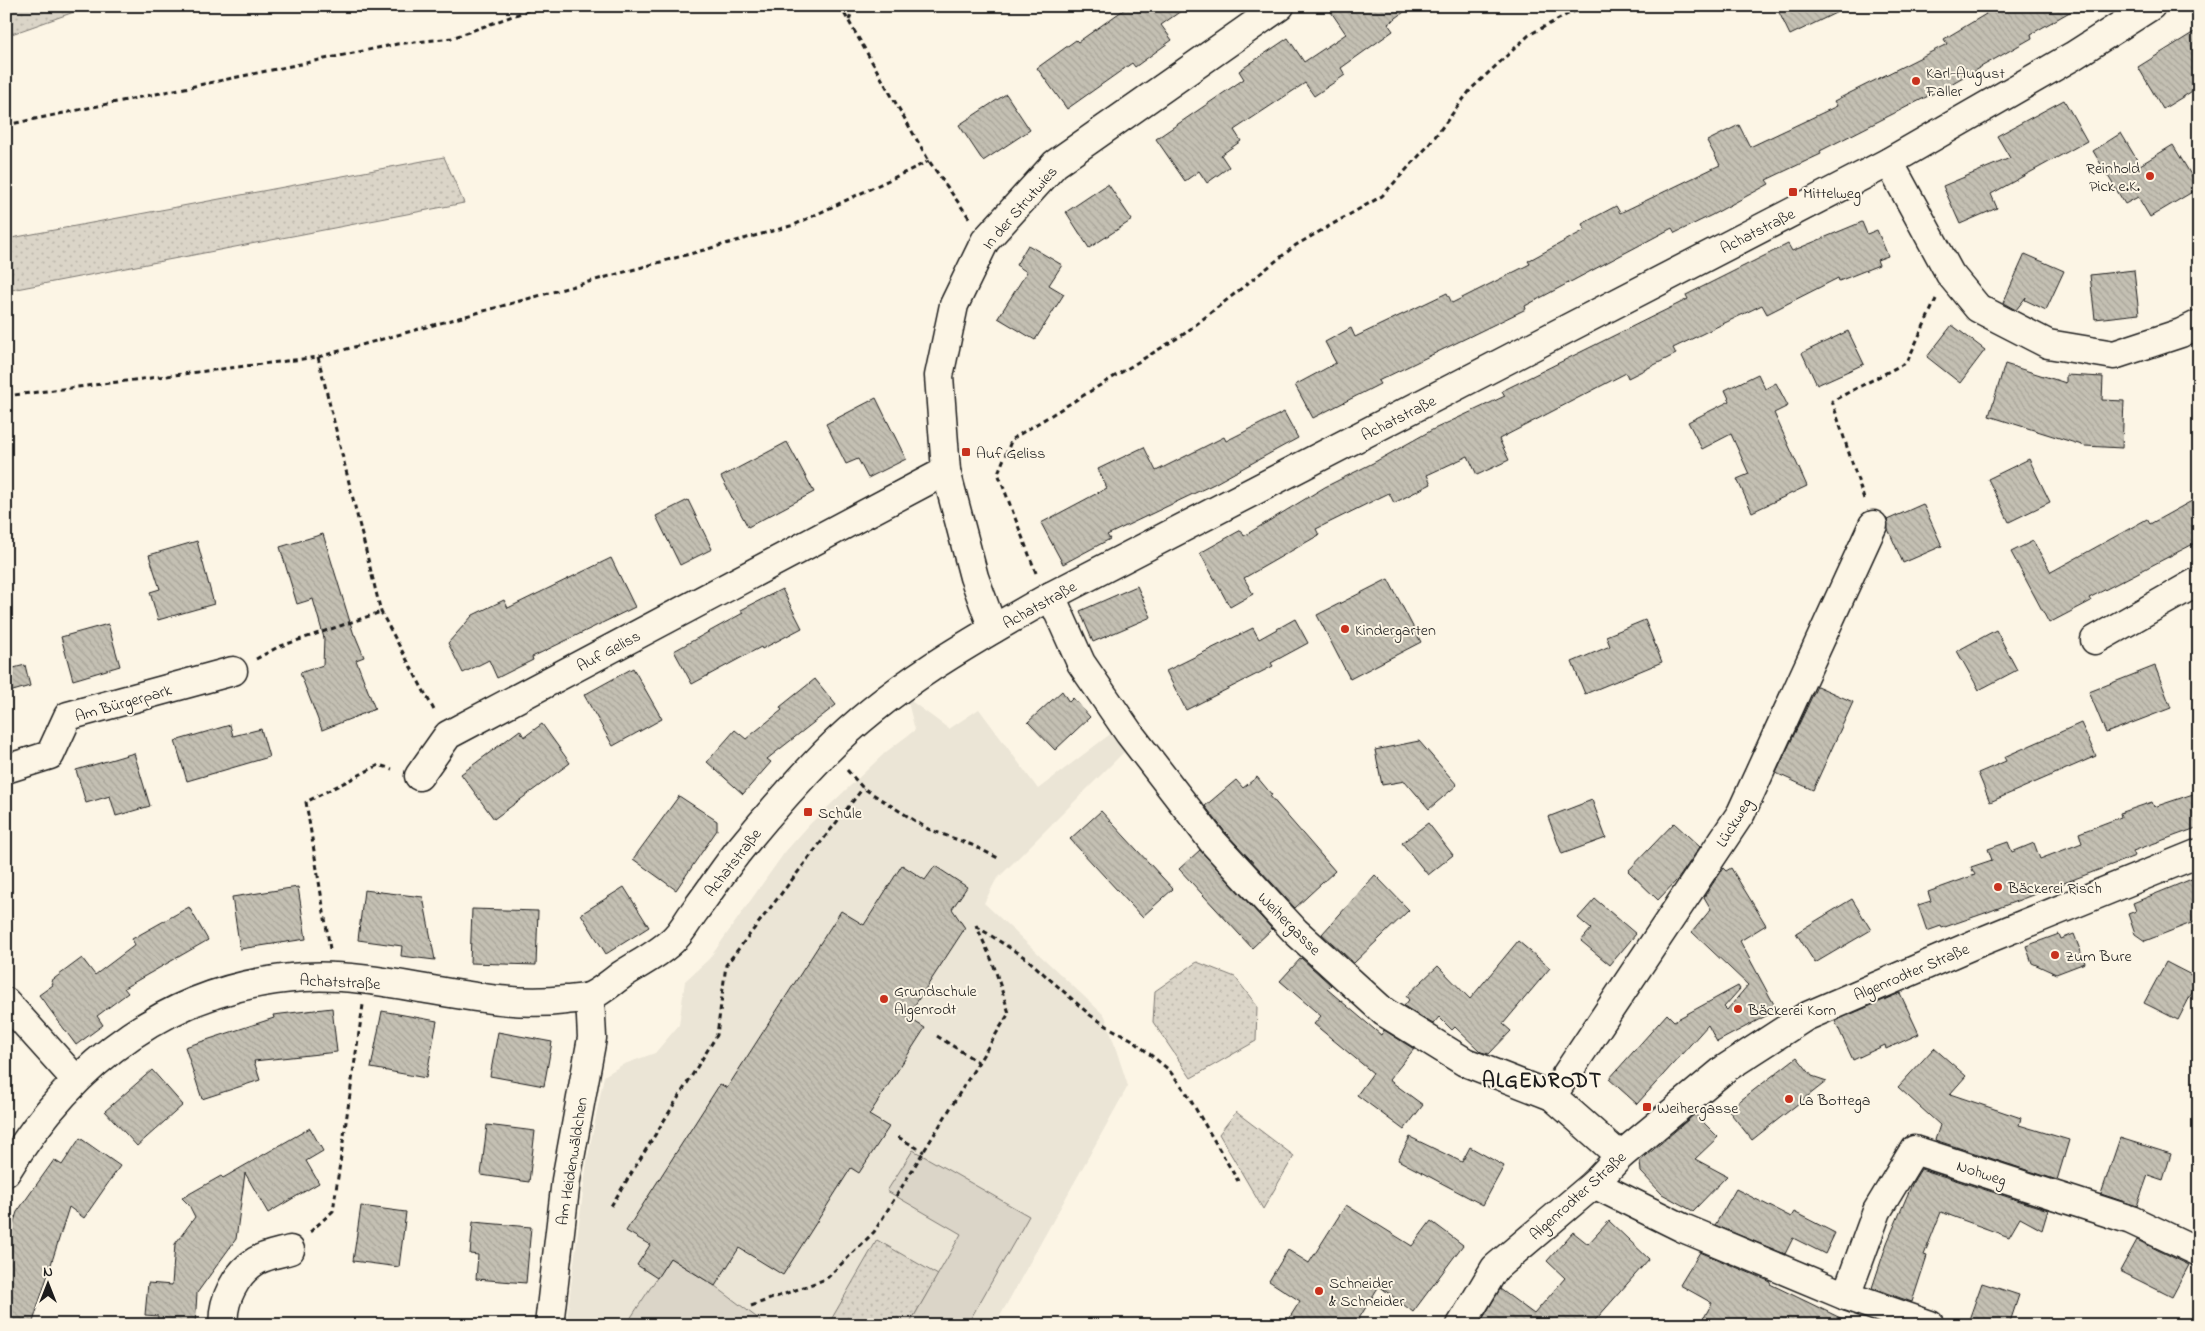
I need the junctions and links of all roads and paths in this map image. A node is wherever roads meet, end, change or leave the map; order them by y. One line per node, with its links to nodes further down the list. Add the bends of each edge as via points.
1 (540, 6): 8 (path, via 452,38 397,44)
2 (840, 6): 7 (path)
3 (854, 6): 7 (path)
4 (1280, 6): 11 (street, In der Strutwies, via 1055,164)
5 (1590, 6): 19 (path, via 1528,35 1471,89 1428,146 1382,196 1296,245 1184,334 1012,439 998,473 1037,575)
6 (2151, 6): 10 (street, Achatstraße, via 2073,56)
7 (849, 21): 9 (path)
8 (6, 126)
9 (929, 161): 11 (path); 14 (path, via 794,225)
10 (1889, 162): 13 (street, via 1950,274 1978,308 2048,344 2114,355); 19 (street, Achatstraße)
11 (985, 241): 16 (street, In der Strutwies, via 954,305 939,376)
12 (1928, 314): 17 (path, via 1907,362 1832,401)
13 (2199, 324)
14 (318, 357): 15 (path); 20 (path)
15 (6, 396)
16 (946, 471): 21 (street, In der Strutwies, via 974,577); 24 (street, Auf Geliss)
17 (1873, 526): 38 (street, Lückweg, via 1741,813)
18 (2199, 581): 22 (street)
19 (1051, 596): 21 (street, Achatstraße); 38 (street, Weihergasse, via 1081,663 1129,733 1213,842 1295,931 1384,1012 1465,1062)
20 (381, 612): 23 (path, via 278,647); 24 (path)
21 (993, 629): 25 (street, Achatstraße, via 901,689)
22 (2095, 640)
23 (233, 670): 26 (street, Am Bürgerpark, via 68,716 50,755)
24 (448, 735): 27 (street, Auf Geliss)
25 (828, 751): 28 (path); 33 (street, Achatstraße, via 739,851 675,939)
26 (6, 768)
27 (419, 776): 31 (path, via 379,765 306,802)
28 (864, 788): 30 (path, via 928,830); 45 (path, via 726,965 717,1035)
29 (2199, 853): 41 (street, Algenrodter Straße, via 1805,1017 1726,1068)
30 (998, 858)
31 (335, 977): 32 (street, Achatstraße); 37 (street, Achatstraße, via 273,980 198,1001 127,1038)
32 (367, 980): 33 (street, Achatstraße, via 517,1003); 46 (path, via 333,1211)
33 (590, 997): 51 (street, Am Heidenwäldchen, via 592,1038 566,1180)
34 (6, 1002): 37 (street)
35 (937, 1036): 36 (path)
36 (978, 1062): 40 (path); 43 (path, via 1009,1013 976,925 1026,959 1090,1015 1131,1039 1168,1069 1184,1089)
37 (76, 1080): 42 (street, Achatstraße, via 41,1119)
38 (1552, 1096): 41 (street, Weihergasse)
39 (898, 1137): 40 (path)
40 (924, 1152): 49 (path, via 874,1232 826,1278)
41 (1620, 1156): 44 (street, Algenrodter Straße)
42 (6, 1172)
43 (1238, 1181)
44 (1594, 1184): 48 (street, via 1683,1228); 52 (street, Algenrodter Straße, via 1495,1268)
45 (611, 1206)
46 (290, 1250): 50 (street, via 257,1261 238,1278 228,1297)
47 (2199, 1252): 48 (street, Nohweg, via 2131,1220 1914,1150 1877,1211)
48 (1846, 1296): 53 (street)
49 (750, 1306)
50 (224, 1325)
51 (549, 1325)
52 (1460, 1325)
53 (1930, 1325)

